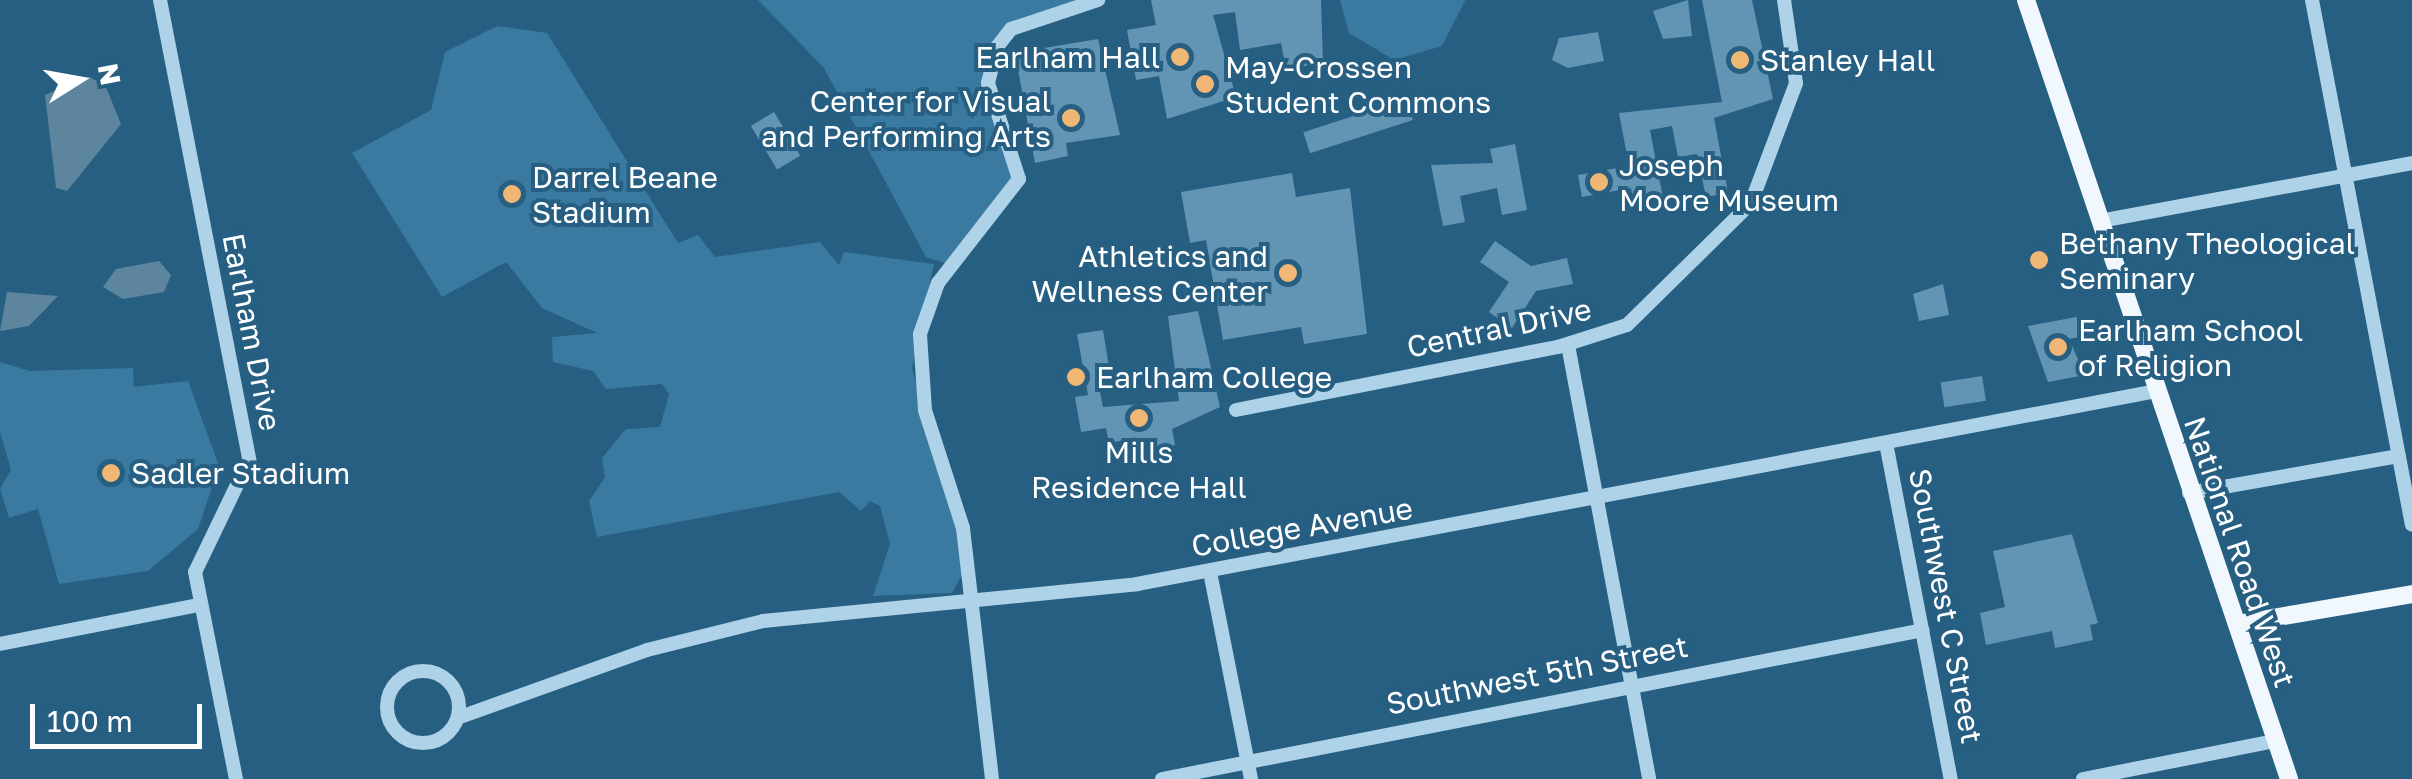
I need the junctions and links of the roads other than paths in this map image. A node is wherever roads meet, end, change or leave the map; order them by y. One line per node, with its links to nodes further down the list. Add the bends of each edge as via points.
1 (160, 0): 20 (street, Earlham Drive, via 250,460 198,552)
2 (1098, 0): 19 (street, via 1011,29 997,48 988,83 1019,179 938,283 920,334 925,410 959,506)
3 (1784, 0): 9 (street, Central Drive, via 1796,82 1751,203 1655,304 1627,325)
4 (2026, 0): 8 (main road, National Road West)
5 (2312, 0): 7 (street)
6 (2412, 162): 7 (street)
7 (2345, 176): 8 (street); 13 (street)
8 (2100, 221): 10 (main road, National Road West)
9 (1568, 344): 11 (street, Central Drive); 15 (street)
10 (2156, 391): 12 (street, College Avenue); 14 (main road, National Road West)
11 (1236, 410)
12 (1886, 443): 15 (street, College Avenue); 22 (street, Southwest C Street)
13 (2399, 456): 14 (street); 16 (street)
14 (2189, 493): 21 (main road, National Road West)
15 (1596, 499): 17 (street, College Avenue); 24 (street)
16 (2412, 526)
17 (1210, 572): 19 (street, College Avenue); 27 (street)
18 (2412, 594): 21 (main road)
19 (970, 598): 25 (street, College Avenue, via 720,630); 29 (street)
20 (199, 605): 23 (street); 28 (street, Earlham Drive)
21 (2237, 624): 26 (main road, National Road West)
22 (1923, 630): 24 (street, Southwest 5th Street); 33 (street, Southwest C Street)
23 (0, 644)
24 (1630, 686): 27 (street, Southwest 5th Street); 32 (street)
25 (463, 716): 25 (street, College Avenue, via 454,690 431,673 404,676 388,697 391,724 413,740 432,740)
26 (2275, 741): 34 (street); 35 (main road, National Road West)
27 (1247, 758): 30 (street, Southwest 5th Street); 31 (street)
28 (236, 779)
29 (992, 779)
30 (1162, 779)
31 (1251, 779)
32 (1649, 779)
33 (1951, 779)
34 (2083, 779)
35 (2289, 779)

